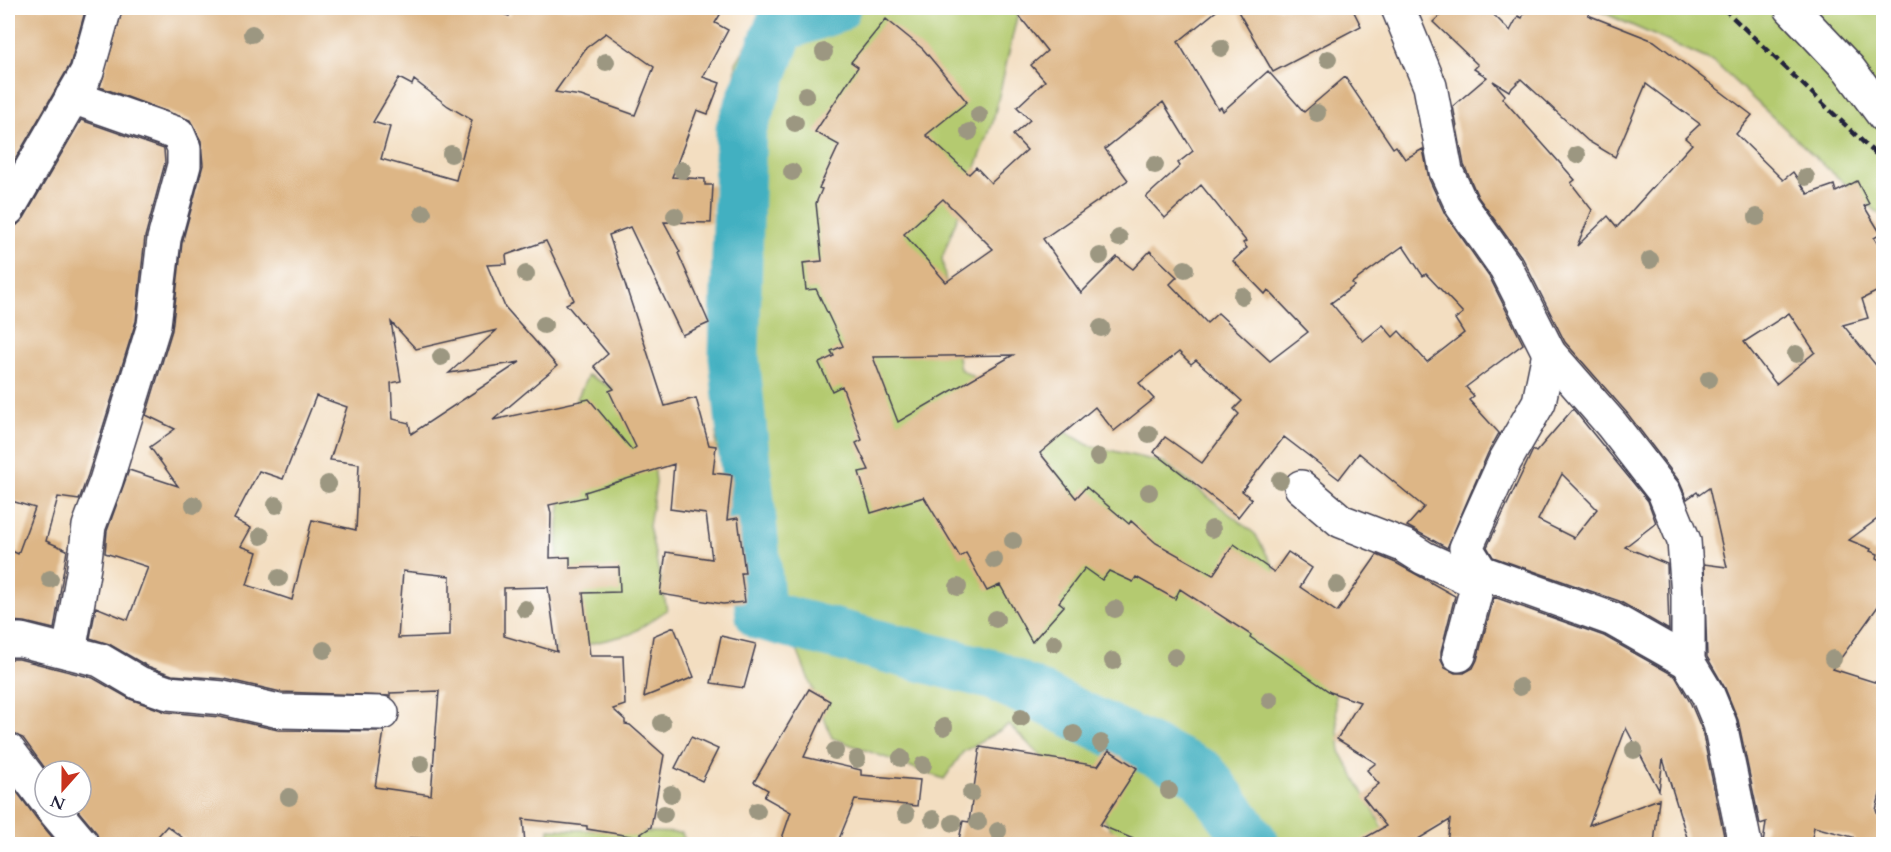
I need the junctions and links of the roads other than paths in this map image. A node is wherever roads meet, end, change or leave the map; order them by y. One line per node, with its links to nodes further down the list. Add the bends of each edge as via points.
1 (105, 8): 4 (street, via 87,72)
2 (1398, 8): 7 (street, via 1430,86 1446,171 1462,206 1506,268)
3 (1791, 8): 5 (street, via 1849,69)
4 (72, 98): 6 (street); 11 (street, via 178,134 184,148 184,165 164,240 154,325 89,526)
5 (1884, 116)
6 (8, 209)
7 (1549, 353): 9 (street, via 1539,402 1505,461 1466,548); 13 (street, via 1664,492 1684,541)
8 (1301, 487): 9 (street, via 1341,521)
9 (1480, 577): 12 (street); 13 (street, via 1612,619)
10 (8, 640): 11 (street)
11 (69, 652): 14 (street, via 100,660 139,683 168,693 223,698 279,711)
12 (1459, 655)
13 (1688, 662): 19 (street, via 1720,724)
14 (382, 712)
15 (8, 750): 16 (street)
16 (33, 783)
17 (61, 819): 18 (street)
18 (82, 844)
19 (1745, 844)

